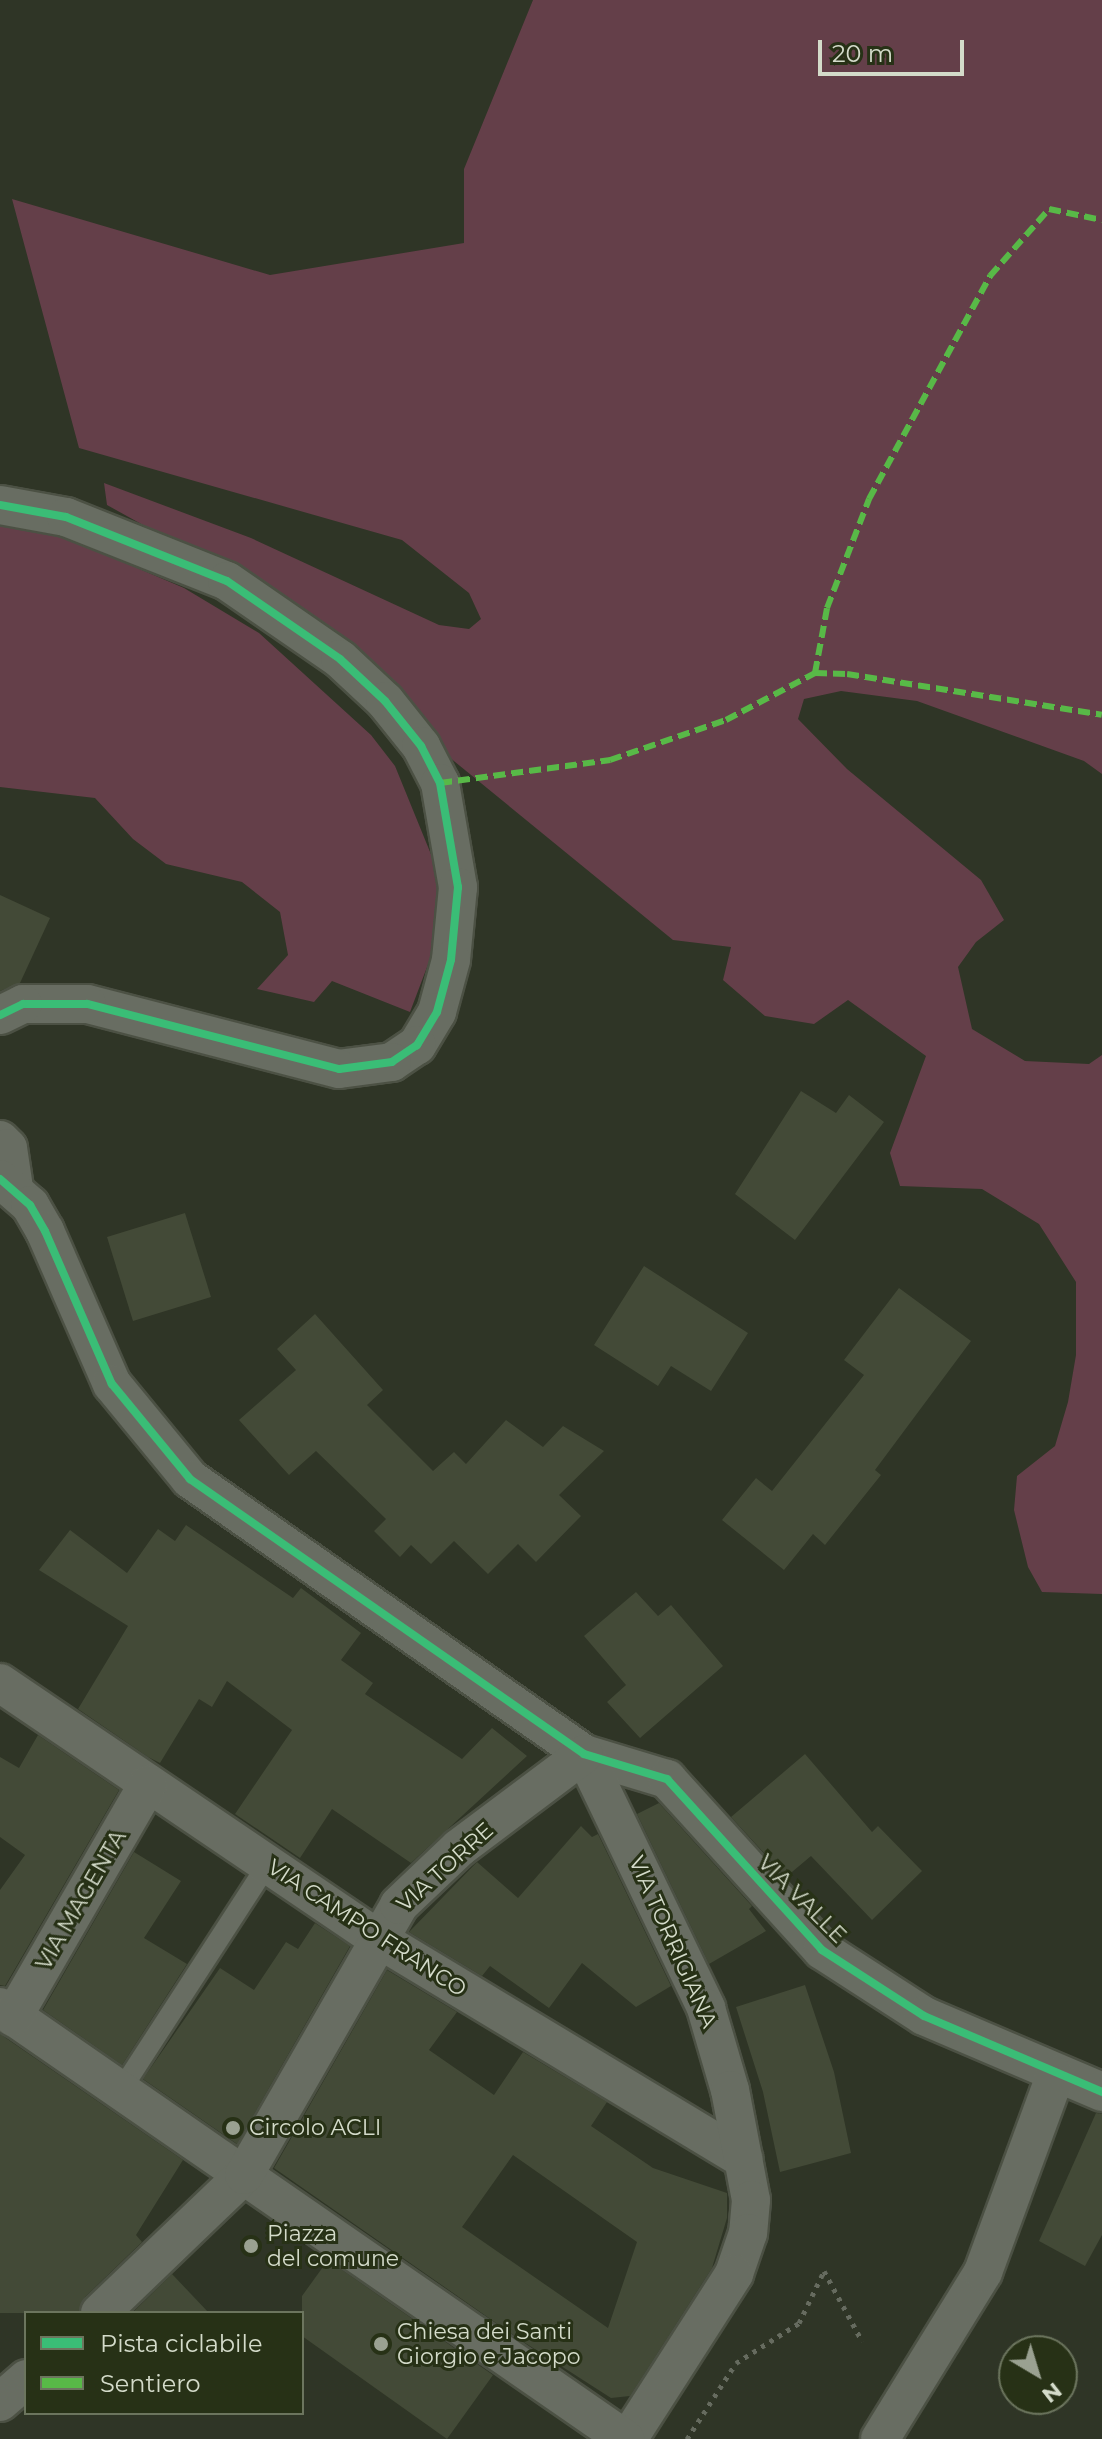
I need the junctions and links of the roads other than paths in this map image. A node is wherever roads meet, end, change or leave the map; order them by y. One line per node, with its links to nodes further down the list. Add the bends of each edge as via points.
1 (0, 505): 2 (street, via 66,517 227,581 340,659 405,722 440,783 458,887 451,960 437,1012 417,1045 392,1062 339,1069 87,1004 23,1004)
2 (0, 1015)
3 (0, 1140): 4 (street, via 8,1148)
4 (7, 1184): 6 (street, via 45,1231 112,1384 190,1479)
5 (0, 1683): 7 (street, VIA CAMPO FRANCO)
6 (584, 1754): 9 (street, VIA TORRE, via 459,1848 399,1905); 11 (street, VIA VALLE, via 667,1779 822,1950 924,2016); 14 (street, VIA TORRIGIANA, via 706,2008)
7 (148, 1784): 8 (street, VIA CAMPO FRANCO); 10 (street, VIA MAGENTA)
8 (268, 1864): 9 (street, VIA CAMPO FRANCO); 12 (lane)
9 (377, 1938): 14 (street, VIA CAMPO FRANCO); 15 (street, VIA TORRE)
10 (7, 2012): 12 (street)
11 (1055, 2076): 13 (street, VIA VALLE); 20 (street, via 983,2272)
12 (121, 2090): 15 (street)
13 (1102, 2092)
14 (744, 2159): 19 (street, VIA TORRIGIANA, via 751,2200 748,2233 734,2274)
15 (244, 2175): 16 (street); 19 (street)
16 (102, 2311)
17 (24, 2381): 18 (street)
18 (0, 2402)
19 (627, 2439)
20 (880, 2439)

